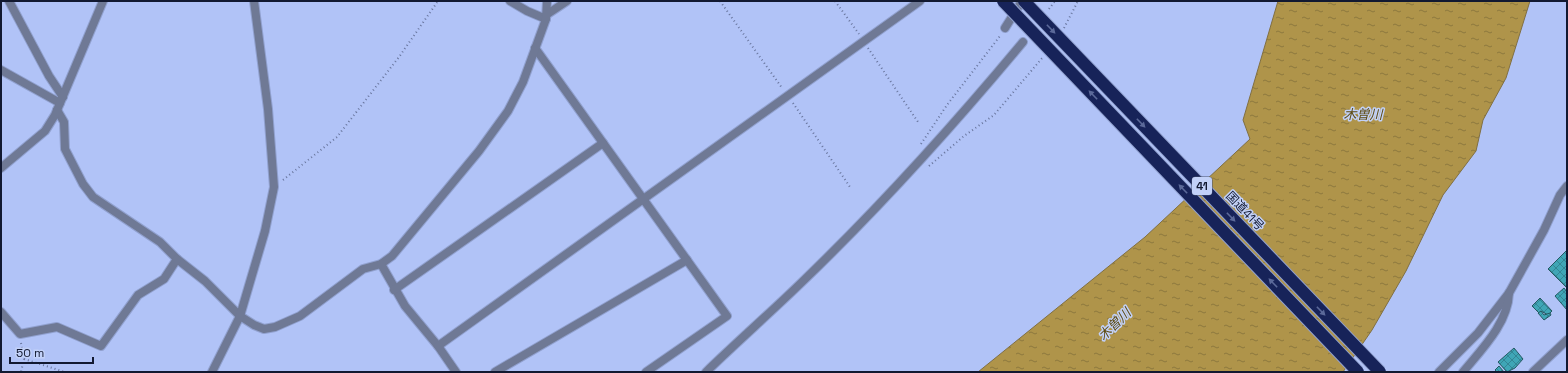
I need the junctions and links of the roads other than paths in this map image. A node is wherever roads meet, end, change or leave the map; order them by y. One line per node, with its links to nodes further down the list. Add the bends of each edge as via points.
1 (9, 1): 15 (street)
2 (103, 1): 15 (street)
3 (254, 1): 26 (street, via 268,109 274,187 265,231)
4 (510, 1): 10 (street, via 527,11)
5 (547, 1): 10 (street)
6 (567, 1): 10 (street)
7 (920, 1): 19 (street)
8 (1003, 1): 34 (highway, 41, one-way to 8, bridge)
9 (1023, 1): 11 (street); 35 (highway, 国道41号 / 41, one-way to 35, bridge)
10 (546, 17): 13 (street)
11 (1006, 28)
12 (1023, 42): 33 (street, via 961,116 898,184 802,282)
13 (535, 48): 16 (street); 22 (street, via 523,82 508,111 479,151 392,256)
14 (1, 70): 15 (street)
15 (60, 103): 17 (street, via 45,131); 20 (street, via 65,149 83,184 93,197 160,242)
16 (603, 143): 19 (street); 23 (street)
17 (1, 168)
18 (1567, 186): 24 (street)
19 (644, 200): 21 (street); 28 (street)
20 (176, 259): 25 (street, via 164,279 138,295 101,346 57,327 20,334); 26 (street, via 205,281)
21 (687, 260): 31 (street); 32 (street, via 727,316)
22 (381, 264): 23 (street); 26 (street, via 363,269 300,316 275,327 264,329)
23 (394, 290): 28 (street)
24 (1509, 293): 36 (street, via 1478,333); 37 (street, via 1503,318)
25 (1, 312)
26 (240, 316): 29 (street)
27 (1567, 340): 38 (street)
28 (438, 346): 30 (street)
29 (212, 372)
30 (456, 372)
31 (495, 372)
32 (646, 372)
33 (706, 372)
34 (1358, 372)
35 (1380, 372)
36 (1440, 372)
37 (1463, 372)
38 (1533, 372)

